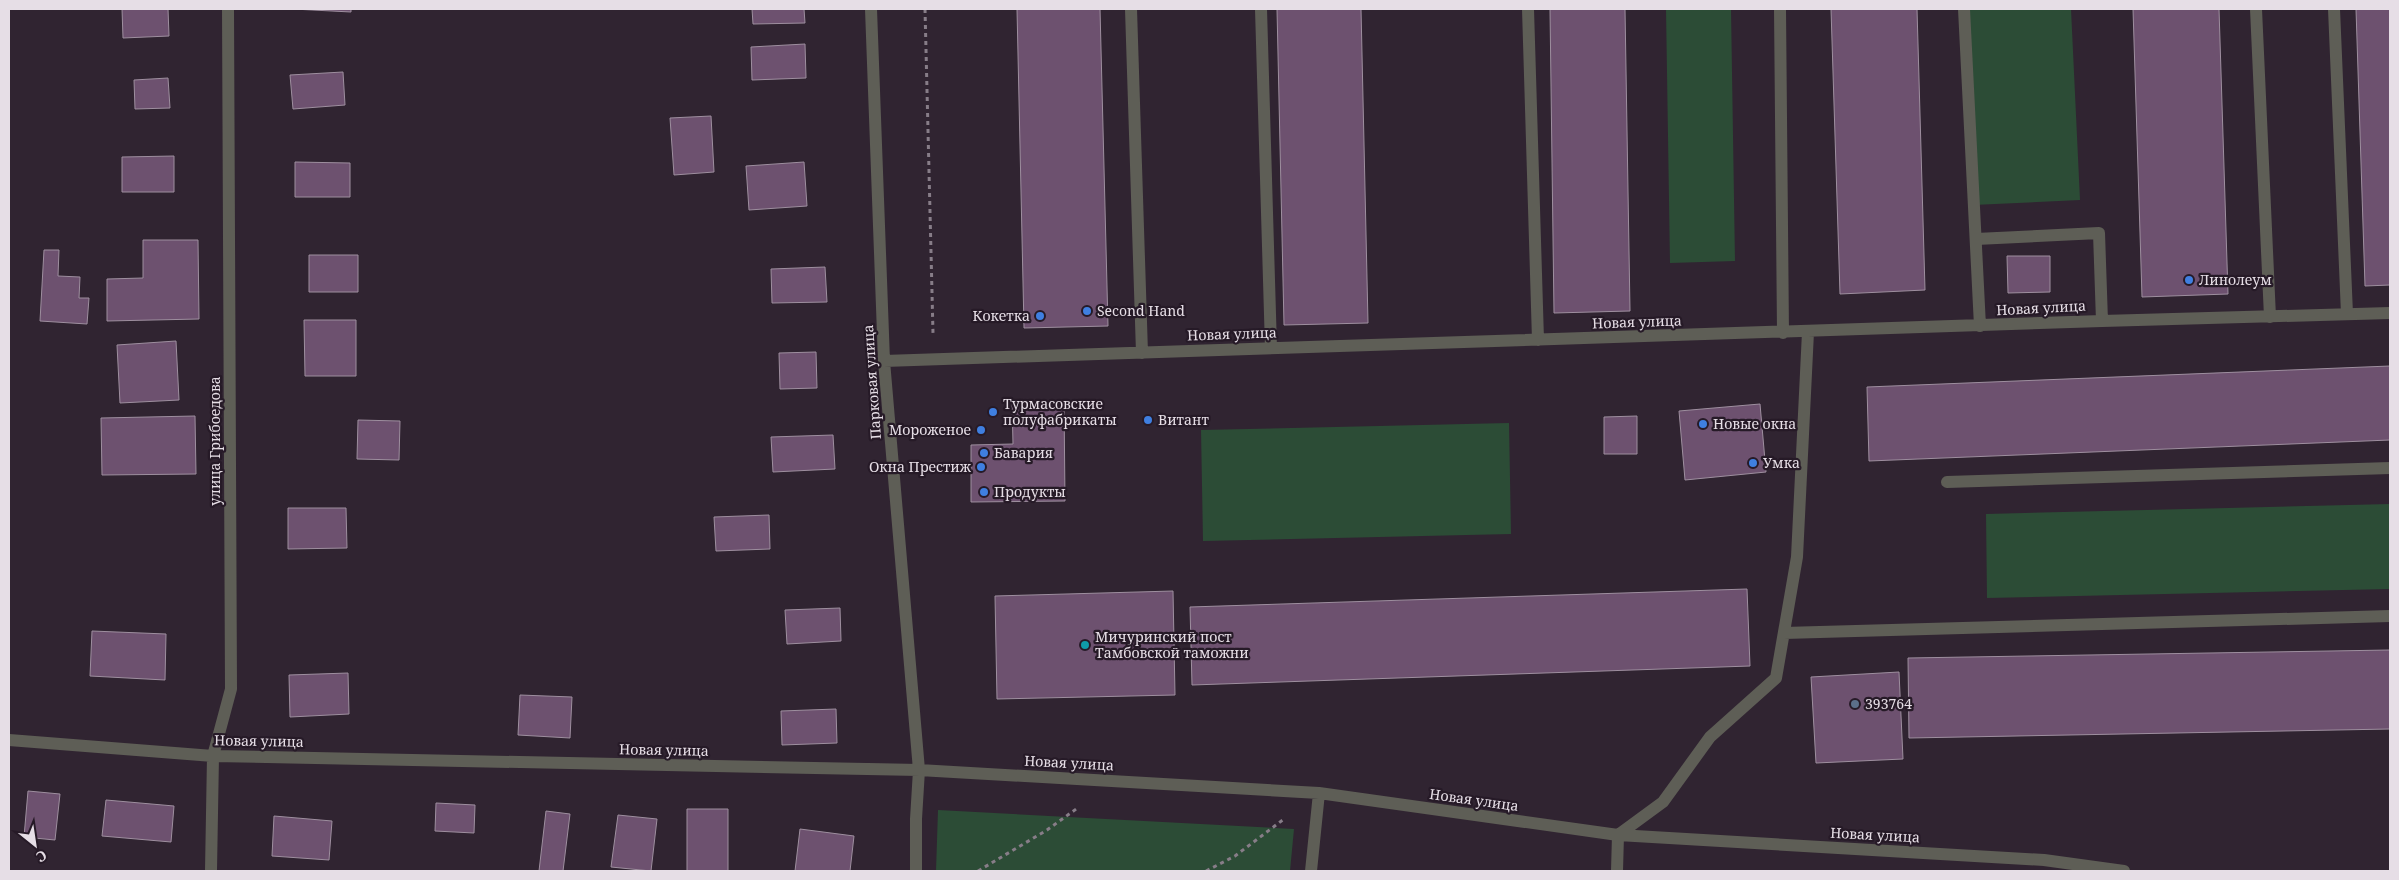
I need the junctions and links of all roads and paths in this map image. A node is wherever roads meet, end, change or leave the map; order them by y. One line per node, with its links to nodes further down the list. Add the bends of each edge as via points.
1 (228, 9): 29 (street, улица Грибоедова, via 231,689)
2 (871, 9): 23 (street, Парковая улица)
3 (925, 9): 22 (path)
4 (1131, 9): 21 (street)
5 (1261, 9): 20 (street)
6 (1528, 9): 19 (street)
7 (1780, 9): 18 (street)
8 (1964, 9): 11 (street)
9 (2256, 9): 14 (street)
10 (2334, 9): 13 (street)
11 (1976, 239): 15 (street, via 2099,233); 16 (street)
12 (2390, 313): 13 (street, Новая улица)
13 (2347, 314): 14 (street, Новая улица)
14 (2270, 317): 15 (street, Новая улица)
15 (2102, 321): 16 (street, Новая улица)
16 (1980, 326): 17 (street, Новая улица)
17 (1808, 332): 18 (street, Новая улица); 27 (street, via 1797,557)
18 (1783, 333): 19 (street, Новая улица)
19 (1538, 340): 20 (street, Новая улица)
20 (1272, 348): 21 (street, Новая улица)
21 (1142, 353): 22 (street, Новая улица)
22 (933, 360): 23 (street, Новая улица)
23 (884, 361): 30 (street, Парковая улица)
24 (2390, 468): 25 (street)
25 (1947, 482)
26 (2390, 616): 27 (street)
27 (1784, 633): 33 (street, via 1776,678 1710,737 1663,802)
28 (9, 740): 29 (street, Новая улица)
29 (213, 756): 30 (street, Новая улица); 34 (street, улица Грибоедова)
30 (919, 770): 31 (street, Новая улица); 35 (street, Парковая улица)
31 (1116, 781): 32 (street, Новая улица); 36 (path, via 1047,830)
32 (1319, 793): 33 (street, Новая улица); 37 (path, via 1235,856); 38 (street)
33 (1618, 836): 39 (street); 40 (street, Новая улица, via 2044,860)
34 (211, 871)
35 (916, 871)
36 (978, 871)
37 (1206, 871)
38 (1311, 871)
39 (1617, 871)
40 (2124, 871)

